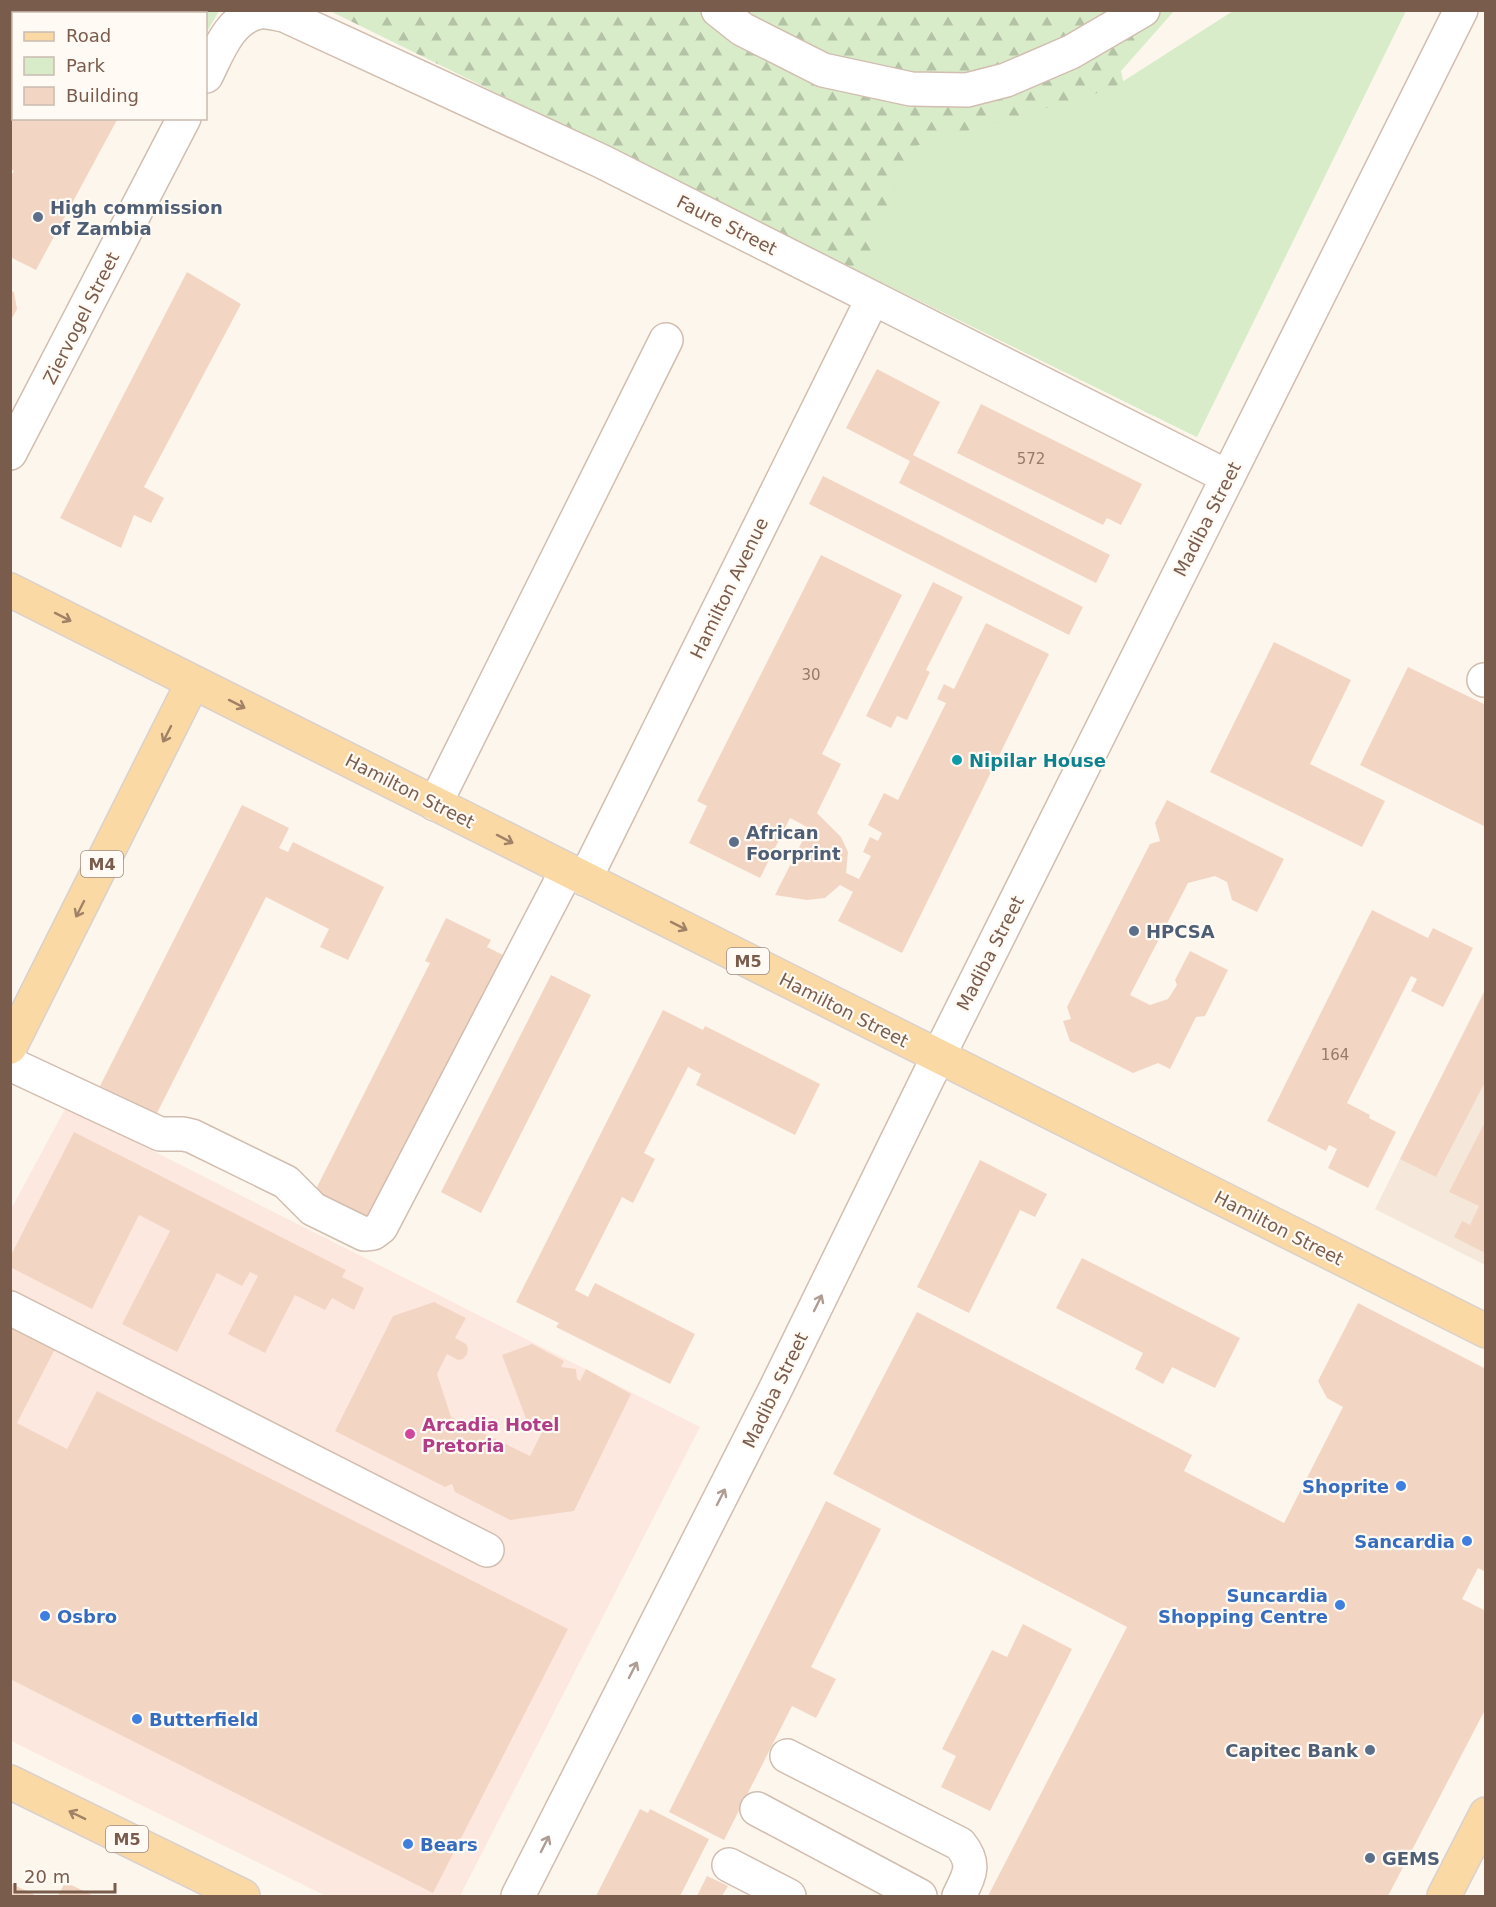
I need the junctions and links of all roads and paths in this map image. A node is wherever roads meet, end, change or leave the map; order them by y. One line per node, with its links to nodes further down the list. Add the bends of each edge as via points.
1 (718, 10): 2 (street, via 742,29 823,70 911,89 967,90 1006,80 1071,51)
2 (1143, 10)
3 (1456, 15): 9 (street, Madiba Street)
4 (207, 74): 6 (street, Faure Street, via 234,26 262,12 284,15 601,161)
5 (182, 120): 8 (street, Ziervogel Street)
6 (873, 298): 9 (street, Faure Street); 13 (street, Hamilton Avenue)
7 (666, 340): 12 (street)
8 (10, 453)
9 (1228, 477): 15 (street, Madiba Street)
10 (10, 590): 11 (main road, Hamilton Street / M5, one-way to 11)
11 (193, 682): 12 (main road, Hamilton Street / M5, one-way to 12); 14 (main road, M4, one-way to 14)
12 (435, 804): 13 (main road, Hamilton Street / M5, one-way to 13)
13 (576, 874): 15 (main road, Hamilton Street / M5, one-way to 15); 16 (street, Hamilton Avenue, via 381,1227 373,1233 364,1234 313,1209 286,1182 192,1136 160,1134)
14 (10, 1047)
15 (938, 1057): 18 (main road, Hamilton Street / M5); 26 (street, Madiba Street, one-way to 15, via 769,1402)
16 (10, 1064)
17 (10, 1308): 19 (street)
18 (1484, 1327)
19 (487, 1550)
20 (787, 1756): 29 (street, via 960,1844 969,1855 971,1872)
21 (10, 1782): 25 (main road, M5, one-way to 21)
22 (757, 1809): 28 (street)
23 (1485, 1814): 30 (main road)
24 (729, 1865): 27 (street)
25 (243, 1896)
26 (518, 1896)
27 (789, 1896)
28 (920, 1896)
29 (959, 1896)
30 (1444, 1896)

